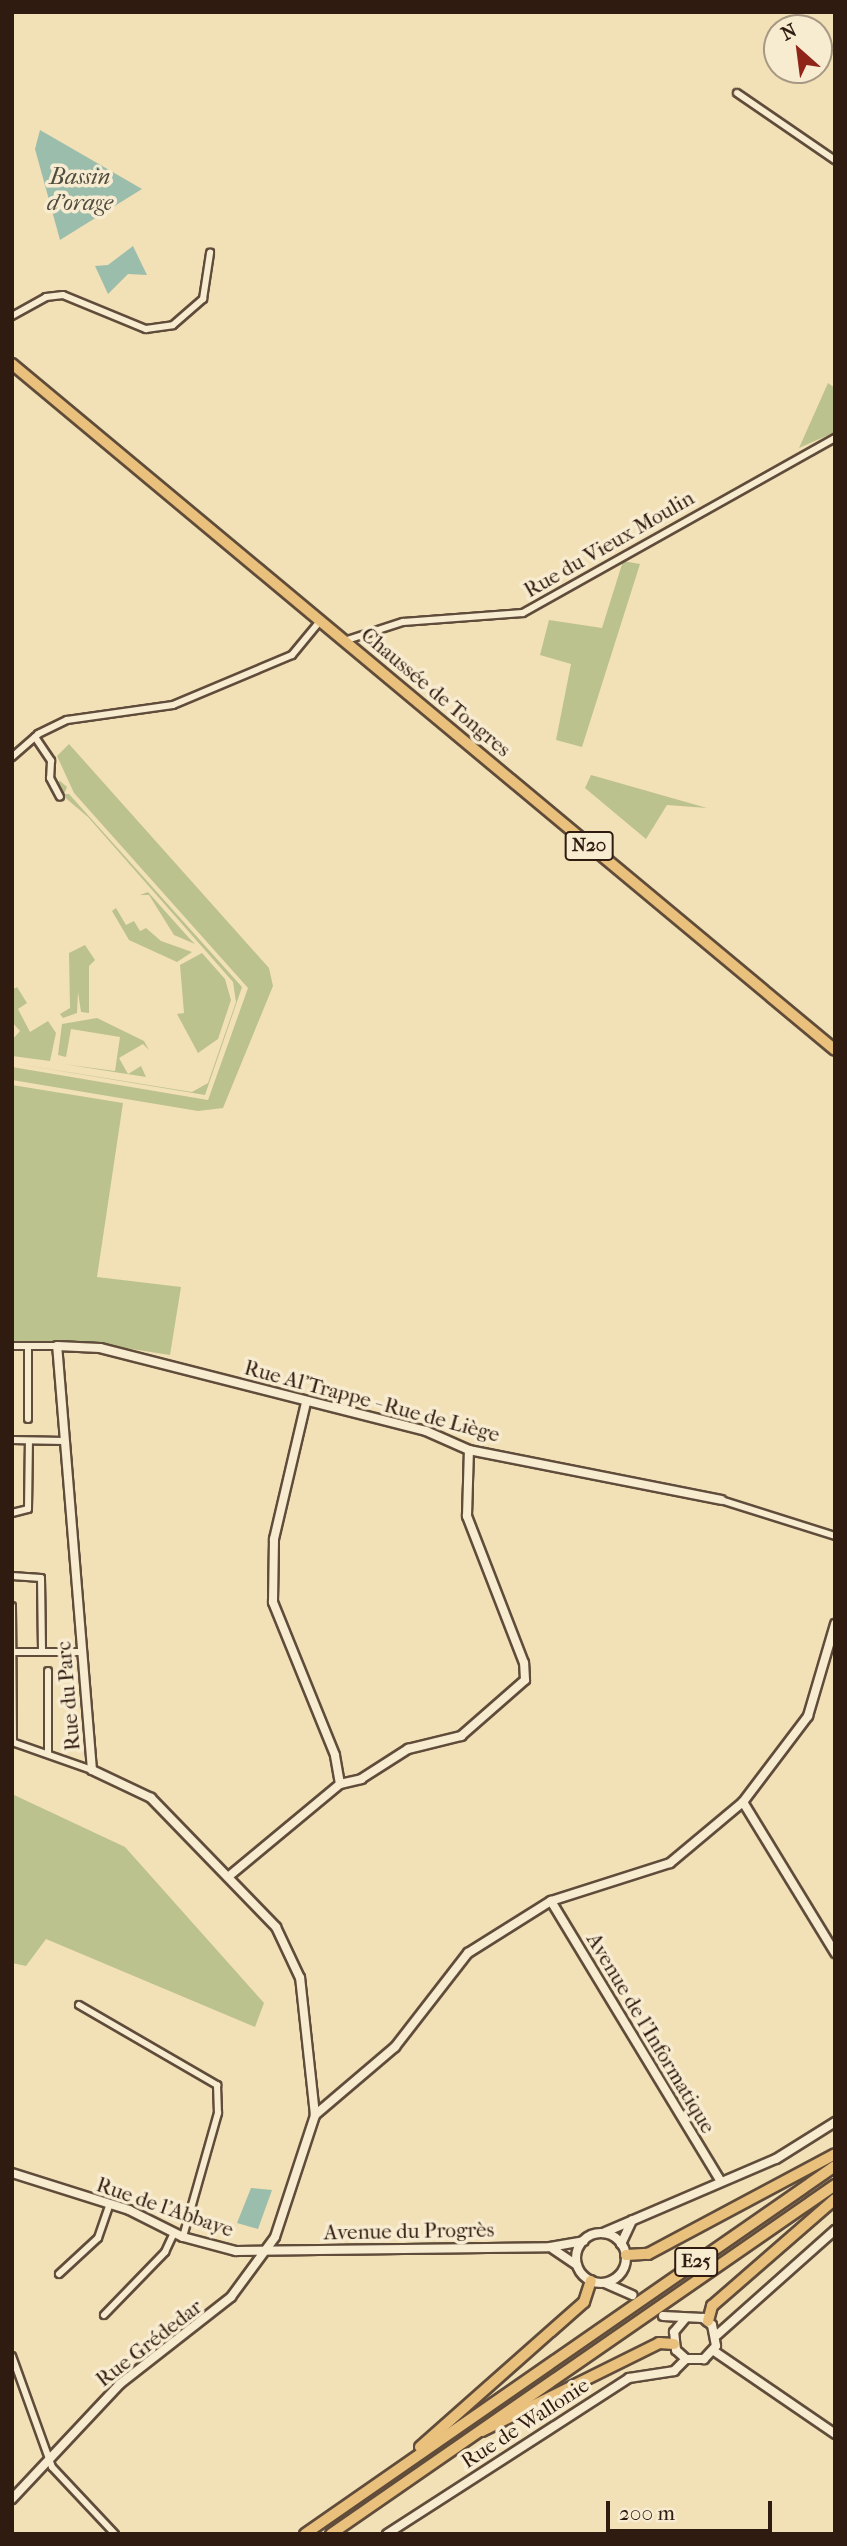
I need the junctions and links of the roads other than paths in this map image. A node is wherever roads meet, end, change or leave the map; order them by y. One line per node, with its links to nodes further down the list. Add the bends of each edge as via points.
1 (737, 93): 2 (street)
2 (835, 160)
3 (210, 253): 4 (street, via 203,299 173,325 146,329 63,295 46,297)
4 (12, 316)
5 (12, 364): 7 (main road, Chaussée de Tongres / N20)
6 (835, 438): 8 (street, Rue du Vieux Moulin, via 523,613 403,622)
7 (320, 621): 8 (main road, Chaussée de Tongres / N20); 9 (street, via 292,655 173,705 66,720)
8 (344, 640): 12 (main road, Chaussée de Tongres / N20)
9 (35, 737): 10 (street); 11 (street, via 51,761 50,778)
10 (12, 757)
11 (60, 797)
12 (835, 1050)
13 (12, 1346): 14 (street, Rue Al'Trappe - Rue de Liège)
14 (28, 1346): 15 (street, Rue Al'Trappe - Rue de Liège); 17 (street)
15 (57, 1346): 16 (street, Rue Al'Trappe - Rue de Liège, via 100,1348); 20 (street, Rue du Parc)
16 (306, 1403): 21 (street, Rue Al'Trappe - Rue de Liège, via 426,1431); 35 (street, via 274,1539 273,1602 335,1755)
17 (28, 1419)
18 (12, 1440): 19 (street)
19 (29, 1441): 20 (street); 23 (street, via 28,1509)
20 (64, 1441): 30 (street, Rue du Parc)
21 (469, 1450): 22 (street, Rue Al'Trappe - Rue de Liège); 35 (street, via 467,1516 524,1663 525,1680 461,1736 408,1749 361,1779)
22 (721, 1500): 24 (street)
23 (12, 1513)
24 (835, 1536)
25 (12, 1576): 29 (street, via 41,1577)
26 (12, 1608): 28 (street)
27 (834, 1627): 36 (street, via 808,1716)
28 (13, 1652): 29 (street); 32 (street)
29 (42, 1652): 30 (street)
30 (82, 1652): 34 (street, Rue du Parc)
31 (48, 1671): 33 (street)
32 (12, 1742): 33 (street)
33 (48, 1754): 34 (street)
34 (92, 1770): 37 (street, Rue du Parc, via 151,1798)
35 (340, 1784): 37 (street)
36 (743, 1802): 38 (street, via 670,1863); 39 (street)
37 (228, 1877): 41 (street, Rue du Parc, via 276,1927 292,1953 302,1991)
38 (551, 1901): 41 (street, via 468,1953 395,2047); 46 (street, Avenue de l'Informatique)
39 (835, 1953)
40 (79, 2005): 53 (street, via 217,2085 218,2113)
41 (315, 2115): 57 (street)
42 (835, 2122): 46 (street, via 776,2159)
43 (835, 2154): 56 (highway, via 648,2254)
44 (835, 2166): 75 (highway, E25)
45 (12, 2173): 49 (street, Rue de l'Abbaye)
46 (721, 2182): 50 (street)
47 (835, 2185): 71 (highway, E25)
48 (835, 2199): 65 (highway, via 712,2306)
49 (110, 2204): 53 (street, Rue de l'Abbaye); 59 (street, via 98,2238)
50 (634, 2218): 52 (street); 56 (street)
51 (835, 2230): 66 (street)
52 (603, 2233): 54 (street); 56 (street)
53 (178, 2235): 57 (street, Rue de l'Abbaye, via 236,2250); 63 (street)
54 (583, 2241): 55 (street, Avenue du Progrès); 58 (street)
55 (551, 2247): 57 (street, Avenue du Progrès); 58 (street)
56 (624, 2249): 60 (street)
57 (268, 2250): 73 (street, Rue Grédedar, via 215,2314 120,2384)
58 (578, 2266): 61 (street)
59 (59, 2274)
60 (620, 2274): 62 (street); 62 (street, via 632,2295)
61 (591, 2281): 62 (street); 75 (highway, via 584,2302 478,2397)
62 (605, 2283)
63 (104, 2315)
64 (684, 2320): 65 (street); 67 (street); 67 (street, via 663,2316)
65 (708, 2321): 66 (street)
66 (717, 2335): 68 (street)
67 (674, 2338): 70 (street); 71 (highway, via 492,2430)
68 (713, 2351): 70 (street, via 704,2359); 72 (street)
69 (12, 2356): 73 (street)
70 (686, 2359): 78 (street, Rue de Wallonie, via 674,2371 629,2378)
71 (480, 2431): 77 (highway, E25)
72 (835, 2434)
73 (51, 2464): 74 (street, Rue Grédedar); 76 (street)
74 (12, 2499)
75 (308, 2532)
76 (115, 2534)
77 (331, 2534)
78 (387, 2534)

